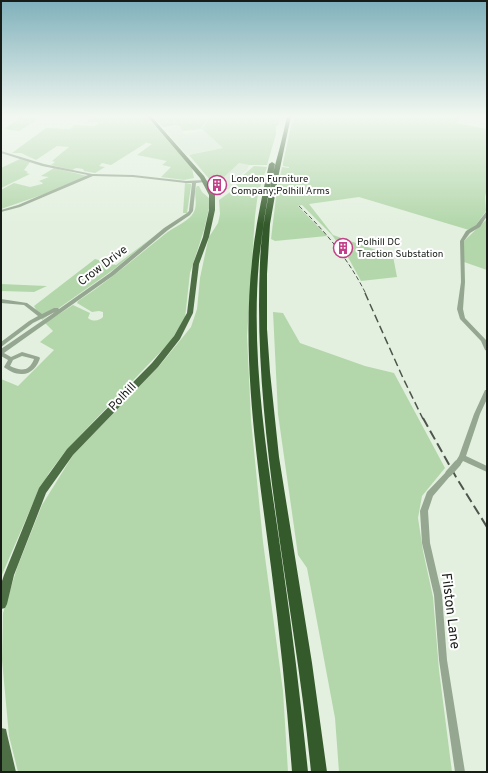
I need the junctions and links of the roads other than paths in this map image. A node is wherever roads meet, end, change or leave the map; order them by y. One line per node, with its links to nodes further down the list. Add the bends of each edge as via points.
1 (1, 152): 5 (street)
2 (180, 152): 6 (main road, Polhill)
3 (276, 152): 22 (highway, via 266,185 254,285 256,384)
4 (281, 152): 23 (highway, via 266,234 263,285 264,342 268,406 277,480)
5 (92, 176): 7 (street, via 133,176); 8 (street)
6 (205, 181): 7 (street); 19 (main road, Polhill, via 212,195 212,210 196,264 190,313 177,336 155,365 70,452 42,491 9,575)
7 (194, 182): 11 (street, Crow Drive, via 189,214 166,229 112,274)
8 (1, 211)
9 (487, 213): 14 (street, via 478,226 468,232 462,240 460,309 462,318 483,340)
10 (1, 301): 12 (street, via 25,304)
11 (60, 310): 12 (street); 13 (street, Crow Drive)
12 (41, 316): 13 (street)
13 (2, 349): 15 (street)
14 (487, 349)
15 (11, 359): 15 (street, via 7,367 21,373 36,363 37,358 22,354)
16 (487, 392): 17 (street, Filston Lane)
17 (460, 460): 18 (street); 24 (street, Filston Lane, bridge, via 430,494 424,511 426,543 438,595 443,660)
18 (487, 469)
19 (1, 604)
20 (1, 734): 21 (main road)
21 (9, 772)
22 (300, 772)
23 (319, 772)
24 (460, 772)

